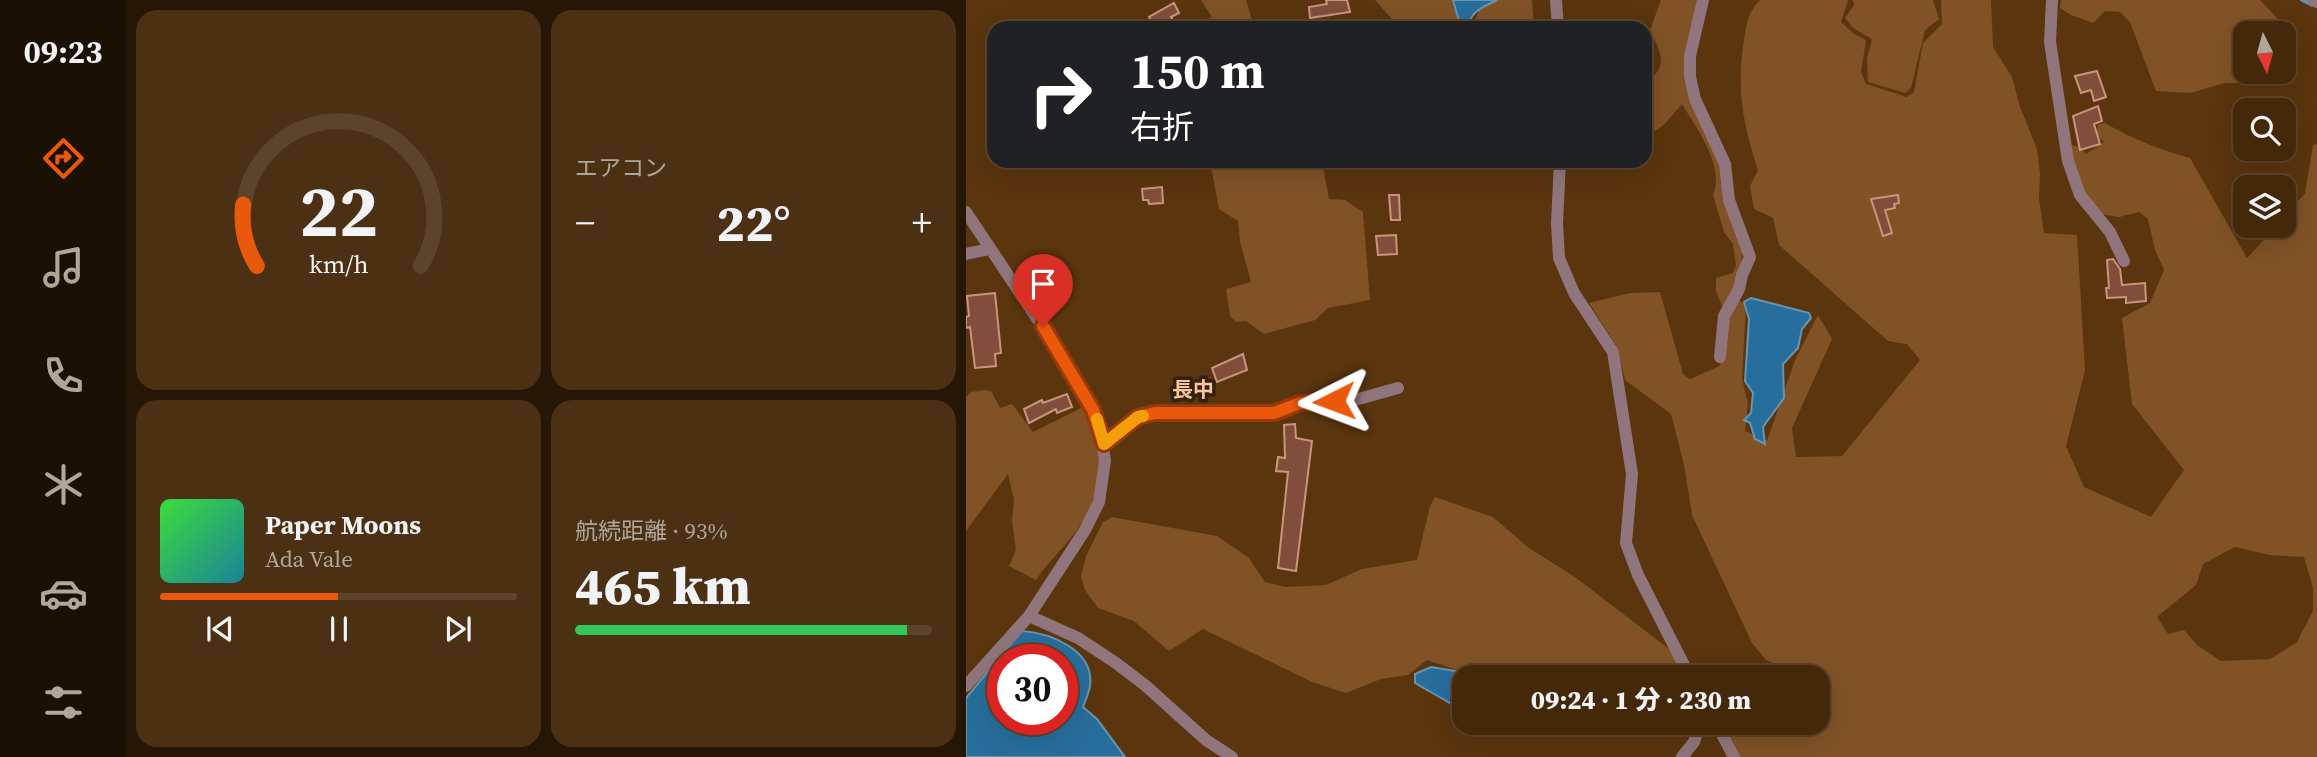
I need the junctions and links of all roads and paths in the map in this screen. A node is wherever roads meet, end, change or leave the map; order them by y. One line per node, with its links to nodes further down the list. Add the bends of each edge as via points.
1 (1556, 0): 4 (street)
2 (1703, 0): 10 (street, via 1690,77 1695,99 1725,164 1729,200 1750,257 1724,316)
3 (2052, 0): 9 (street, via 2050,42 2068,161 2080,194 2110,232)
4 (1558, 21)
5 (1560, 168): 14 (street, via 1559,258 1574,293 1613,352 1632,474 1626,542)
6 (966, 212): 7 (street)
7 (990, 249): 8 (street); 12 (street, via 1072,371 1093,410)
8 (966, 254)
9 (2124, 261)
10 (1720, 358)
11 (1398, 388): 12 (street, via 1355,400 1300,403 1281,413 1155,413 1138,417)
12 (1104, 444): 13 (street, via 1103,485 1093,516)
13 (1029, 616): 15 (street); 18 (street, via 1078,638 1116,663)
14 (1684, 665)
15 (966, 687)
16 (1696, 735): 19 (street)
17 (1722, 735): 20 (street)
18 (1232, 757)
19 (1682, 757)
20 (1734, 757)

